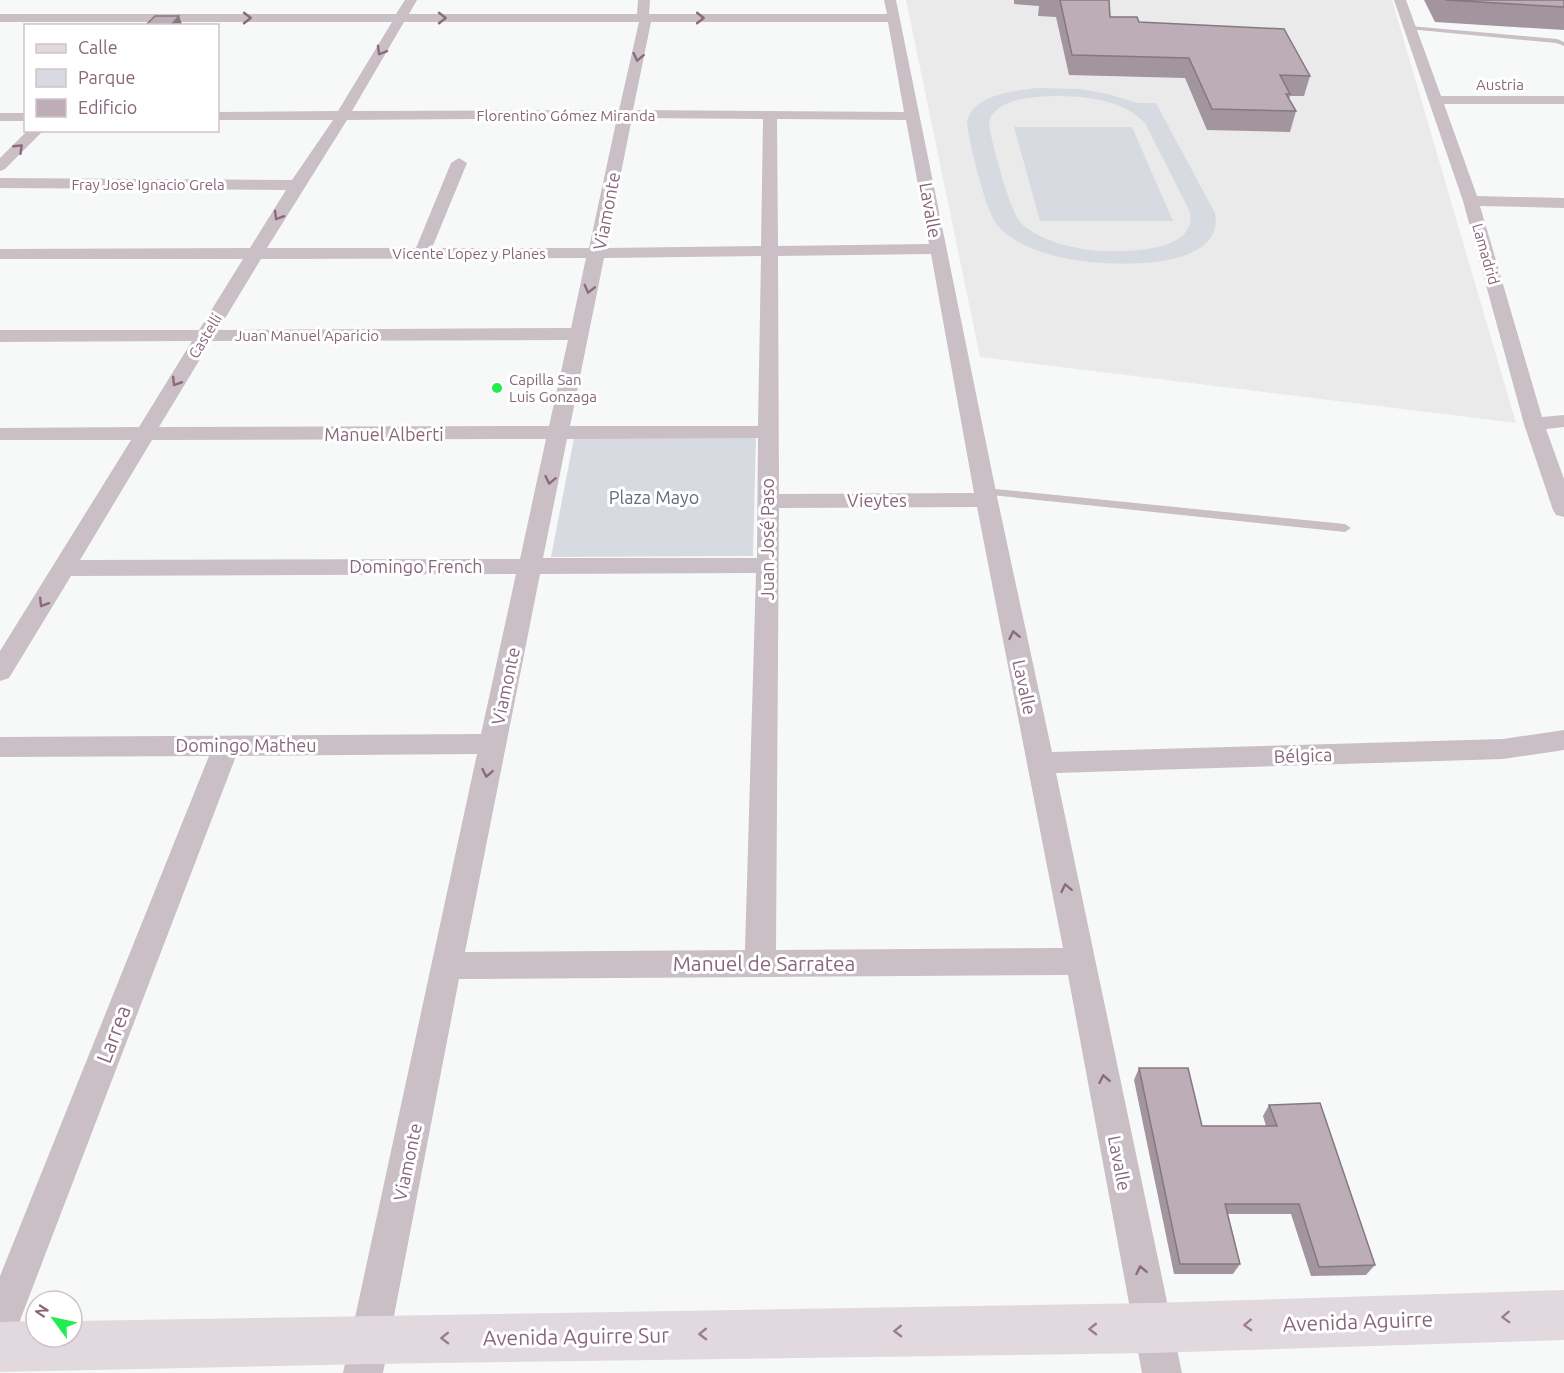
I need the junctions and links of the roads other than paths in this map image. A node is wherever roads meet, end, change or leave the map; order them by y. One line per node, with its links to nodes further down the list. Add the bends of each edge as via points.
1 (411, 0): 9 (street, Castelli)
2 (1400, 0): 11 (street, Lamadrid)
3 (163, 6): 10 (street)
4 (285, 6): 8 (street)
5 (644, 9): 6 (street, one-way to 6); 9 (street, one-way to 5); 15 (street, Viamonte, one-way to 15, via 645,22)
6 (891, 9): 19 (street, Lavalle)
7 (0, 18): 10 (street)
8 (274, 18): 9 (street); 10 (street, one-way to 8)
9 (400, 18): 18 (street, Castelli, one-way to 18)
10 (147, 22)
11 (1410, 28): 12 (lane); 13 (street, Lamadrid)
12 (1564, 44)
13 (1435, 100): 14 (street, Austria); 27 (street, Lamadrid)
14 (1564, 100)
15 (625, 114): 16 (street, Florentino Gómez Miranda); 18 (street, Florentino Gómez Miranda); 33 (street, Viamonte)
16 (770, 115): 19 (street, Florentino Gómez Miranda); 30 (street, Juan José Paso)
17 (219, 116): 18 (street, Florentino Gómez Miranda)
18 (342, 116): 26 (street, Castelli)
19 (914, 116): 29 (street, Lavalle)
20 (0, 117): 21 (street)
21 (24, 117)
22 (35, 132): 24 (street, one-way to 22)
23 (459, 163): 32 (street)
24 (0, 166)
25 (0, 183): 26 (street, Fray Jose Ignacio Grela)
26 (297, 185): 31 (street, Castelli, one-way to 31)
27 (1471, 201): 28 (street); 39 (street, Lamadrid)
28 (1564, 203)
29 (938, 249): 30 (street, Vicente Lopez y Planes); 44 (street, Lavalle)
30 (768, 251): 33 (street, Vicente Lopez y Planes); 40 (street, Juan José Paso)
31 (255, 253): 32 (street, Vicente Lopez y Planes); 34 (street, Vicente Lopez y Planes); 37 (street, Castelli)
32 (422, 253): 33 (street, Vicente Lopez y Planes)
33 (598, 253): 35 (street, Viamonte, one-way to 35)
34 (0, 254)
35 (579, 334): 37 (street, Juan Manuel Aparicio); 43 (street, Viamonte)
36 (0, 336): 37 (street, Juan Manuel Aparicio)
37 (205, 336): 42 (street, Castelli, one-way to 42)
38 (1564, 421): 39 (street)
39 (1534, 424): 46 (street, Lamadrid)
40 (767, 432): 43 (street, Manuel Alberti); 45 (street, Juan José Paso)
41 (0, 434): 42 (street, Manuel Alberti)
42 (145, 434): 43 (street, Manuel Alberti); 50 (street, Castelli)
43 (560, 434): 48 (street, Viamonte, one-way to 48)
44 (986, 496): 45 (street, Vieytes); 47 (lane); 56 (street, Lavalle, one-way to 44)
45 (768, 501): 49 (street, Juan José Paso)
46 (1564, 510)
47 (1344, 528)
48 (532, 565): 49 (street, Domingo French); 50 (street, Domingo French); 52 (street, Viamonte)
49 (768, 565): 58 (street, Juan José Paso)
50 (65, 568): 51 (street, Castelli, one-way to 51)
51 (0, 672)
52 (492, 744): 53 (street, Domingo Matheu); 59 (street, Viamonte, one-way to 59)
53 (226, 745): 54 (street, Domingo Matheu); 61 (street, Larrea)
54 (0, 747)
55 (1561, 748): 56 (street, Bélgica)
56 (1040, 763): 57 (street, Lavalle, one-way to 56)
57 (1081, 961): 58 (street, Manuel de Sarratea); 63 (street, Lavalle, one-way to 57)
58 (760, 963): 59 (street, Manuel de Sarratea)
59 (448, 966): 64 (street, Viamonte)
60 (1564, 1315): 63 (main road, Avenida Aguirre, one-way to 63)
61 (0, 1323)
62 (0, 1347): 64 (main road, Avenida Aguirre Sur)
63 (1157, 1350): 64 (main road, Avenida Aguirre Sur, one-way to 64)
64 (366, 1356)

